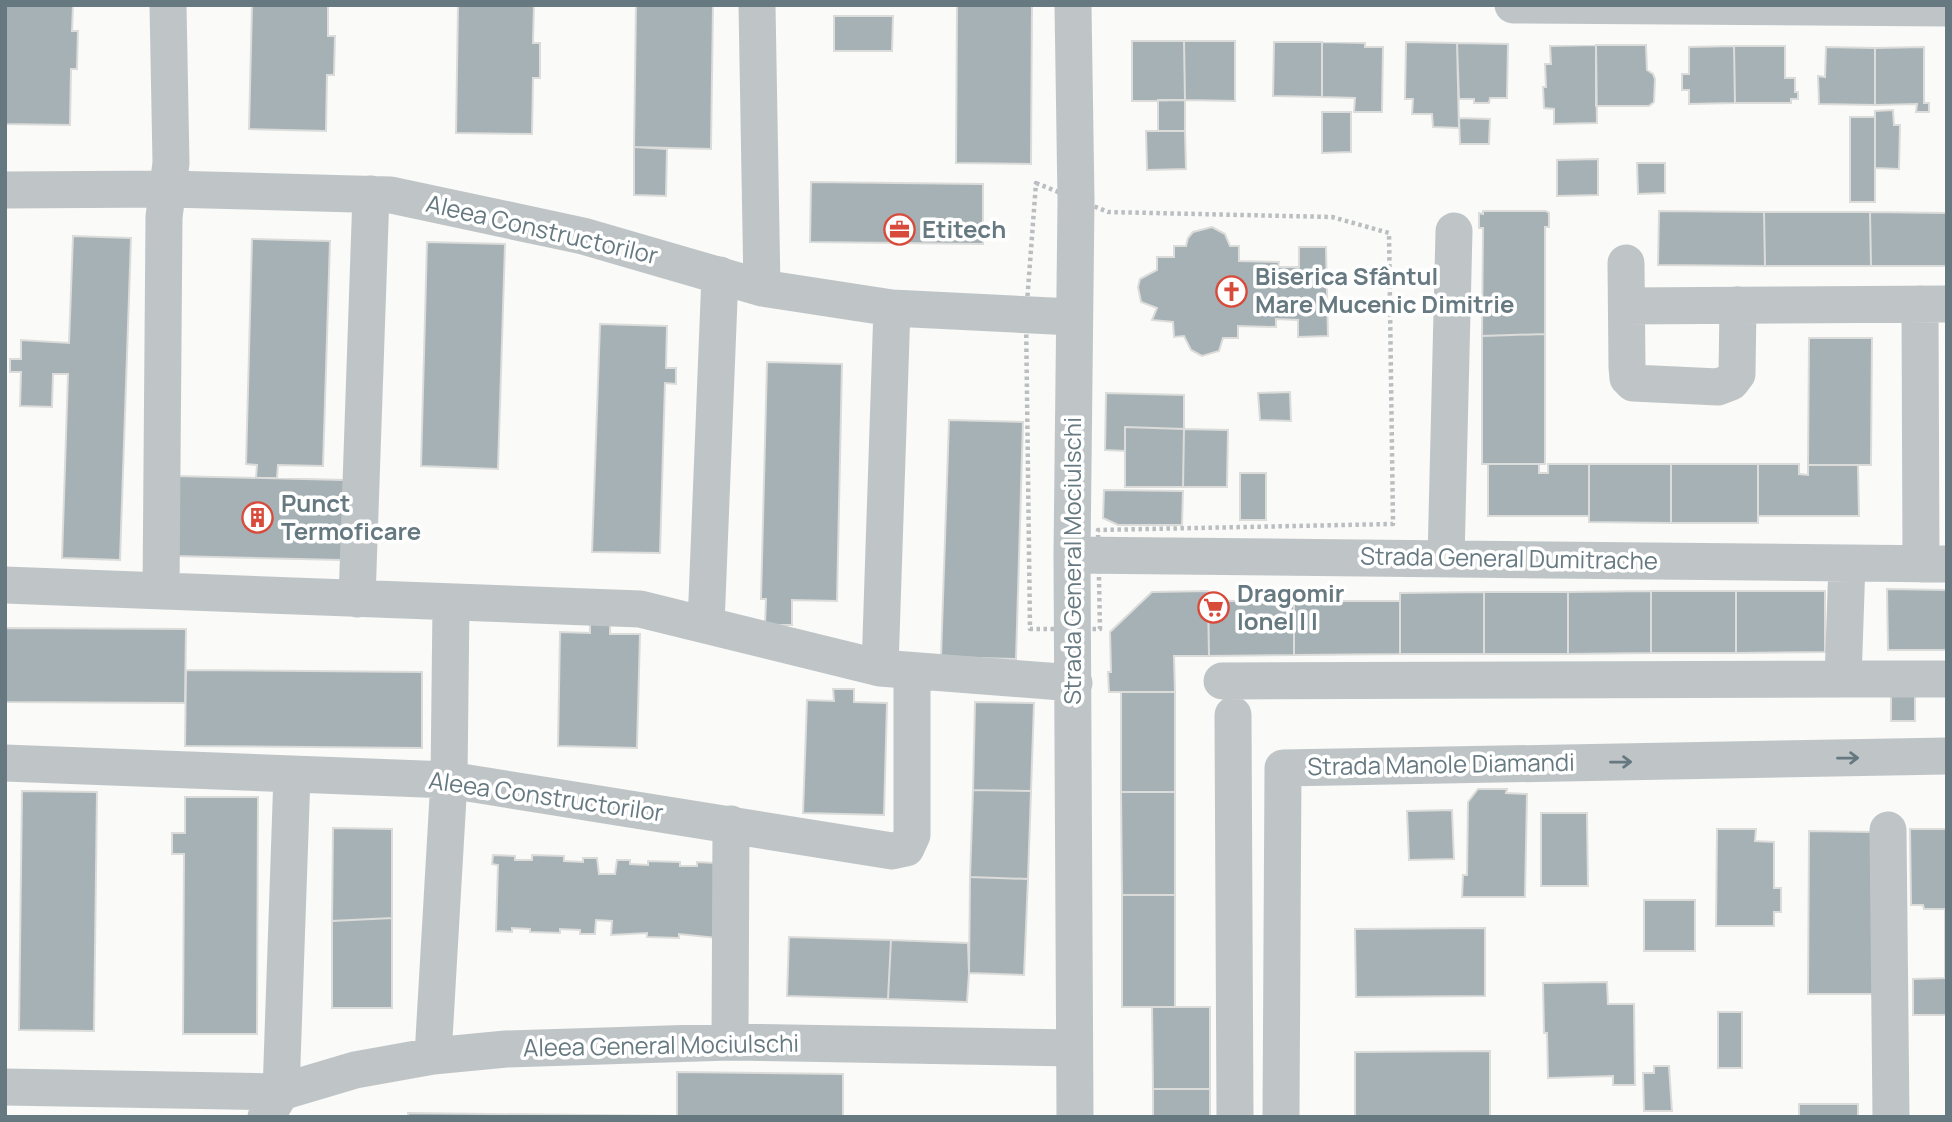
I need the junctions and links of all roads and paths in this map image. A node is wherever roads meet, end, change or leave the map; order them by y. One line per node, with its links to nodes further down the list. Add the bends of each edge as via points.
1 (168, 5): 6 (street)
2 (757, 5): 13 (street)
3 (1073, 5): 9 (street, Strada General Mociulschi)
4 (1513, 5): 5 (street)
5 (1947, 8)
6 (169, 189): 7 (street, Aleea Constructorilor); 8 (street, Aleea Constructorilor); 25 (street, via 164,217)
7 (5, 190)
8 (371, 194): 12 (street, Aleea Constructorilor, via 583,236); 26 (street)
9 (1076, 201): 18 (path, via 1036,183); 19 (street, Strada General Mociulschi); 20 (path, via 1108,212 1332,217 1389,233 1393,524 1098,530)
10 (1454, 231): 21 (street)
11 (1626, 263): 16 (street)
12 (720, 275): 13 (street, Aleea Constructorilor); 28 (street)
13 (762, 288): 17 (street, Aleea Constructorilor)
14 (1934, 304): 15 (street); 23 (street)
15 (1738, 305): 16 (street); 16 (street, via 1737,374 1718,387 1633,383 1627,367)
16 (1627, 306)
17 (892, 308): 18 (street, Aleea Constructorilor); 30 (street)
18 (1026, 316): 19 (street, Aleea Constructorilor); 29 (path, via 1030,629)
19 (1073, 317): 20 (street, Strada General Mociulschi)
20 (1085, 555): 21 (street, Strada General Dumitrache); 29 (street, Strada General Mociulschi); 29 (path, via 1100,629)
21 (1446, 559): 22 (street, Strada General Dumitrache)
22 (1847, 563): 23 (street, Strada General Dumitrache); 32 (street)
23 (1934, 564)
24 (5, 585): 25 (street)
25 (161, 591): 26 (street)
26 (357, 599): 27 (street)
27 (451, 603): 28 (street, via 640,610); 37 (street)
28 (706, 625): 30 (street)
29 (1074, 630): 33 (street, Strada General Mociulschi)
30 (896, 670): 33 (street); 38 (street, Aleea Constructorilor, via 912,835 906,848 892,851)
31 (1947, 679): 32 (street)
32 (1843, 680): 46 (street, via 1228,698)
33 (1074, 683): 41 (street, Strada General Mociulschi)
34 (1947, 756): 47 (street, Strada Manole Diamandi, one-way to 34, via 1283,768)
35 (5, 763): 36 (street, Aleea Constructorilor)
36 (292, 775): 37 (street, Aleea Constructorilor); 44 (street)
37 (449, 780): 38 (street, Aleea Constructorilor); 42 (street)
38 (731, 824): 40 (street)
39 (1888, 830): 48 (street)
40 (730, 1042): 41 (street, Aleea General Mociulschi); 42 (street, Aleea General Mociulschi, via 506,1049)
41 (1074, 1048): 45 (street, Strada General Mociulschi)
42 (433, 1056): 44 (street, Aleea General Mociulschi, via 355,1070)
43 (5, 1087): 44 (street, Aleea General Mociulschi)
44 (274, 1105)
45 (1075, 1117)
46 (1235, 1117)
47 (1281, 1117)
48 (1891, 1117)

